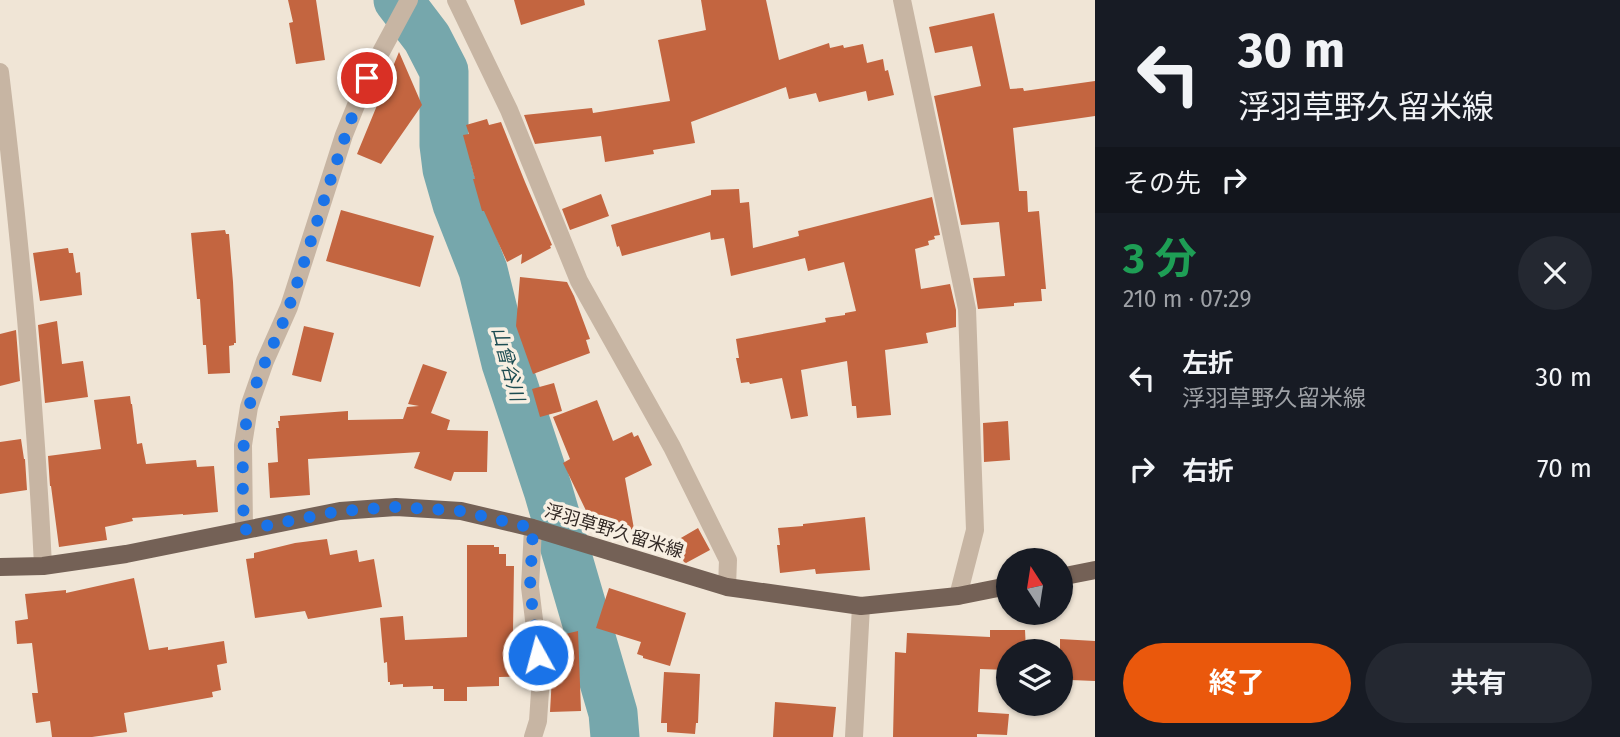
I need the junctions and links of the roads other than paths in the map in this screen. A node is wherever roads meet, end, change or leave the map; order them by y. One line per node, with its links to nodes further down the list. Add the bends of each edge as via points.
1 (409, 0): 5 (street, via 367,78 344,135 289,307 249,407 243,445)
2 (456, 0): 11 (street, via 509,110 579,281 672,447 728,560)
3 (902, 0): 13 (street, via 967,309 975,530)
4 (0, 72): 7 (street, via 38,458)
5 (244, 530): 6 (main road, 浮羽草野久留米線, via 340,511 396,507 461,511); 7 (main road, 浮羽草野久留米線)
6 (540, 530): 11 (main road, 浮羽草野久留米線); 15 (street, via 530,587 541,677)
7 (43, 566): 8 (main road, 浮羽草野久留米線)
8 (0, 567)
9 (1095, 570): 10 (main road)
10 (1073, 574)
11 (727, 587): 14 (main road, 浮羽草野久留米線)
12 (996, 588): 13 (main road, 浮羽草野久留米線)
13 (958, 596): 14 (main road, 浮羽草野久留米線)
14 (861, 606): 16 (street)
15 (533, 737)
16 (855, 737)

